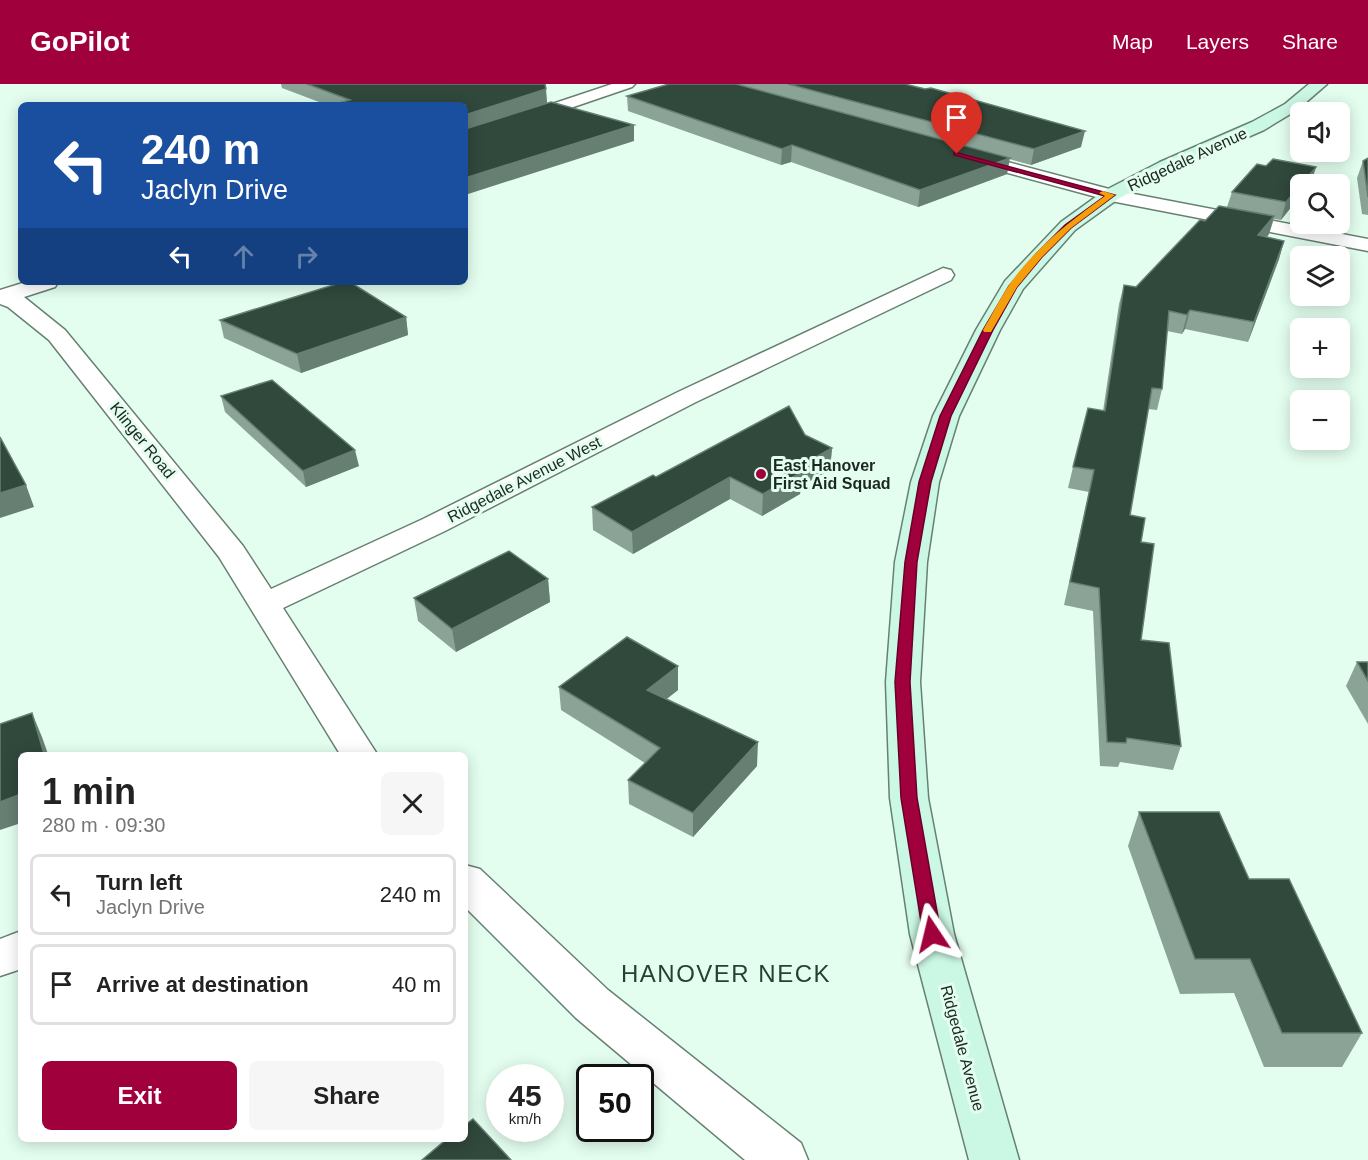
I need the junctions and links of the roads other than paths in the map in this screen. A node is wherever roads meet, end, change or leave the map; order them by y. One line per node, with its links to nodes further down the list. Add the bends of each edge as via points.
1 (627, 84): 3 (street)
2 (1319, 84): 5 (main road, Ridgedale Avenue, via 1291,107 1257,126)
3 (468, 138)
4 (953, 152): 5 (street)
5 (1111, 195): 6 (street); 16 (main road, Ridgedale Avenue, via 1068,226 1039,256 1013,286 988,330 945,416 925,482 911,562 903,682 909,798 932,934)
6 (1368, 245)
7 (943, 275): 10 (street, Ridgedale Avenue West)
8 (38, 285): 9 (street)
9 (1, 298): 10 (street, Klinger Road, via 16,302 57,335 232,553)
10 (264, 605): 11 (street)
11 (358, 752)
12 (468, 884): 15 (street, via 592,1004)
13 (18, 950): 14 (street)
14 (0, 958)
15 (783, 1160)
16 (994, 1160)

